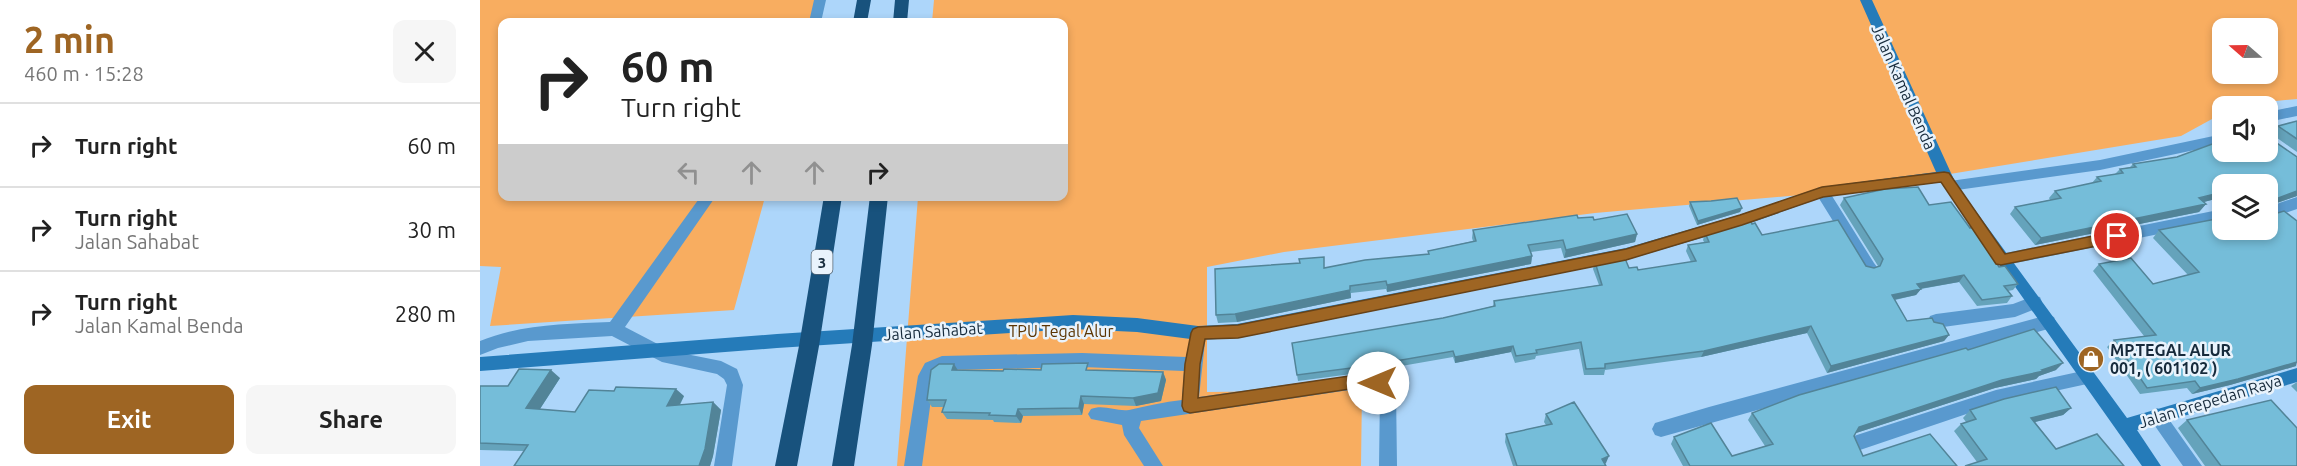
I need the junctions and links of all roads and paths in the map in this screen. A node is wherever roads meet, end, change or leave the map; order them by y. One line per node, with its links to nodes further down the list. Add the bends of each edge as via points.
1 (820, 0): 5 (street)
2 (864, 0): 6 (highway)
3 (902, 0): 7 (highway)
4 (1866, 0): 11 (street, Jalan Kamal Benda)
5 (816, 18)
6 (861, 18)
7 (900, 18)
8 (2297, 111): 9 (street)
9 (2278, 115)
10 (2212, 141): 11 (street, via 2100,165 1977,183)
11 (1951, 182): 12 (street, Jalan Sahabat); 19 (street, Jalan Kamal Benda)
12 (1822, 192): 20 (street); 25 (street, Jalan Sahabat, via 1742,220 1604,259 1238,332)
13 (705, 201): 24 (street)
14 (832, 201): 39 (highway, 3)
15 (878, 201): 40 (highway)
16 (2297, 203): 17 (street)
17 (2279, 213)
18 (2212, 217): 19 (street)
19 (2012, 258): 21 (street, Jalan Kamal Benda)
20 (1869, 267)
21 (2034, 302): 22 (street, via 2014,310); 23 (street, Jalan Kamal Benda)
22 (1936, 321)
23 (2048, 321): 30 (street, Jalan Kamal Benda); 36 (street)
24 (614, 329): 26 (street, via 542,333 495,341); 38 (street, via 668,357 721,368 731,374 735,385)
25 (1198, 333): 27 (street, Jalan Sahabat, via 1073,322); 28 (street)
26 (480, 348)
27 (480, 364)
28 (1192, 364): 31 (street); 41 (street, via 1082,360 942,363 931,368 926,376)
29 (2297, 375): 33 (street, Jalan Prepedan Raya)
30 (2087, 376): 35 (street, Jalan Kamal Benda); 37 (street, via 1996,397)
31 (1190, 406): 34 (street); 43 (street, via 1363,381 1378,383 1388,390)
32 (1097, 414): 34 (street)
33 (2153, 417): 35 (street, Jalan Prepedan Raya); 45 (street)
34 (1132, 418): 42 (street, via 1130,429)
35 (2127, 426): 44 (street, Jalan Kamal Benda)
36 (1661, 429)
37 (1860, 442)
38 (723, 466)
39 (786, 466)
40 (843, 466)
41 (913, 466)
42 (1154, 466)
43 (1388, 466)
44 (2151, 466)
45 (2193, 466)

